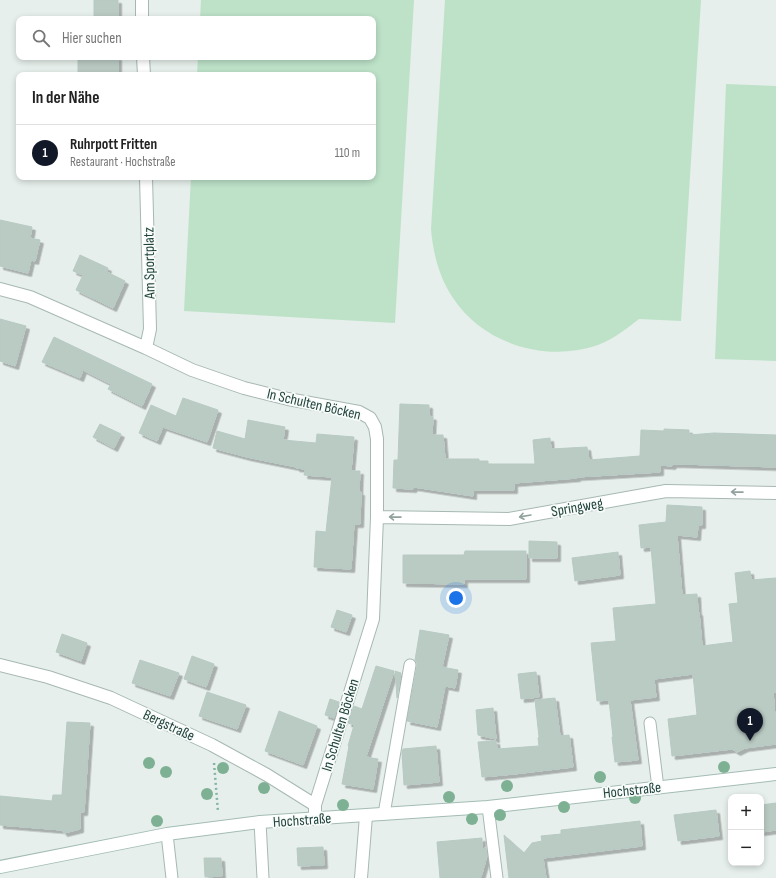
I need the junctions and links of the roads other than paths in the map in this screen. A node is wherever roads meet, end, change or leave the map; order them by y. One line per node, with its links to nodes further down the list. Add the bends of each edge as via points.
1 (142, 0): 2 (street)
2 (142, 16)
3 (143, 60): 4 (street)
4 (144, 72)
5 (146, 180): 7 (street, Am Sportplatz, via 150,329)
6 (0, 289): 7 (street, In Schulten Böcken, via 30,297)
7 (146, 348): 9 (street, In Schulten Böcken, via 192,370 244,388 359,412 370,418 377,439)
8 (776, 493): 9 (street, Springweg, one-way to 9, via 666,491 509,518)
9 (377, 517): 15 (street, In Schulten Böcken, via 373,619)
10 (0, 665): 15 (street, Bergstraße, via 48,677 111,698 212,745)
11 (410, 665): 17 (lane)
12 (650, 723): 14 (lane)
13 (776, 774): 14 (street, Hochstraße)
14 (658, 788): 16 (street, Hochstraße)
15 (315, 804): 19 (street)
16 (488, 807): 17 (street, Hochstraße); 26 (lane)
17 (384, 814): 18 (street, Hochstraße)
18 (366, 816): 19 (street, Hochstraße); 25 (street)
19 (315, 819): 20 (street, Hochstraße)
20 (260, 822): 21 (street, Hochstraße); 24 (lane, Hochstraße)
21 (167, 834): 22 (street, Hochstraße); 23 (lane)
22 (0, 867)
23 (172, 878)
24 (263, 878)
25 (361, 878)
26 (497, 878)

